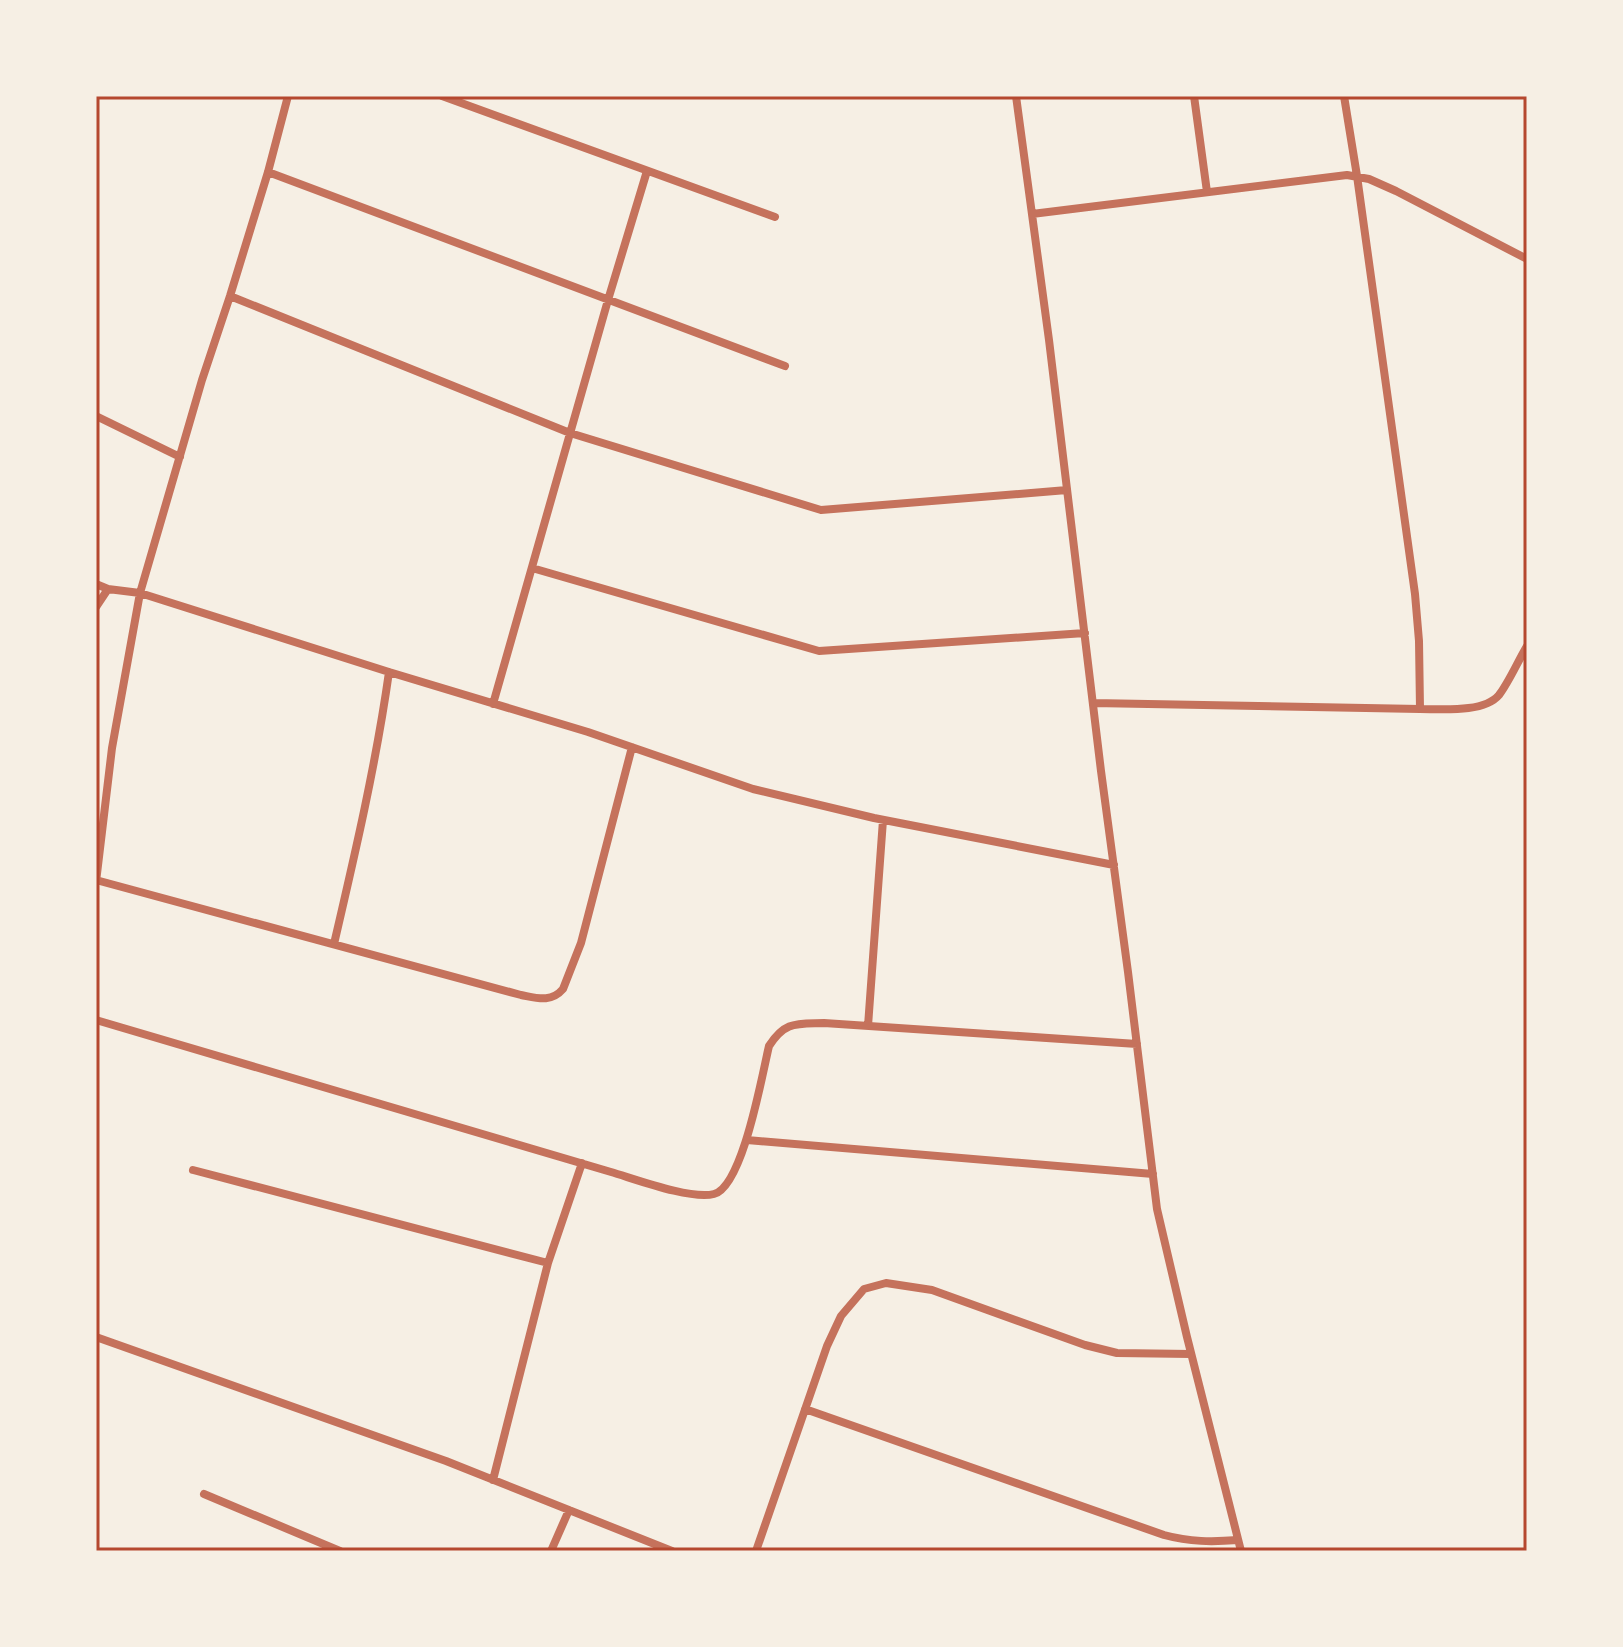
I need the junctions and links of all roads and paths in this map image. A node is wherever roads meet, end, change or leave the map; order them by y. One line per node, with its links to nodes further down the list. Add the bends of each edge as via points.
1 (288, 96): 7 (street)
2 (442, 96): 6 (street)
3 (1016, 96): 10 (street)
4 (1194, 96): 9 (street)
5 (1344, 96): 8 (street)
6 (647, 171): 11 (street); 14 (street)
7 (268, 172): 13 (street); 14 (street)
8 (1357, 176): 9 (street); 12 (street); 30 (street, via 1415,594)
9 (1207, 192): 10 (street)
10 (1032, 214): 19 (street)
11 (775, 217)
12 (1527, 259)
13 (230, 296): 17 (street); 18 (street)
14 (608, 300): 15 (street); 17 (street)
15 (785, 366)
16 (96, 416): 18 (street)
17 (570, 433): 19 (street, via 821,510); 20 (street)
18 (180, 457): 23 (street)
19 (1067, 490): 25 (street)
20 (532, 568): 25 (street, via 819,651); 29 (street)
21 (96, 584): 22 (street)
22 (108, 589): 23 (street); 24 (street)
23 (140, 593): 27 (street); 34 (street, via 112,748)
24 (96, 607)
25 (1085, 633): 28 (street)
26 (1527, 646): 30 (street, via 1497,698 1479,707)
27 (389, 672): 29 (street); 35 (street, via 367,801)
28 (1093, 703): 30 (street); 33 (street)
29 (493, 704): 31 (street)
30 (1420, 709)
31 (632, 747): 32 (street, via 753,789); 35 (street, via 581,943 557,995 521,995)
32 (883, 820): 33 (street); 37 (street)
33 (1114, 865): 38 (street)
34 (96, 881): 35 (street)
35 (334, 944)
36 (96, 1020): 40 (street)
37 (868, 1026): 38 (street); 39 (street, via 792,1024 777,1033 769,1046)
38 (1137, 1044): 42 (street)
39 (747, 1140): 40 (street, via 716,1194 686,1193); 42 (street)
40 (582, 1163): 43 (street)
41 (193, 1170): 43 (street)
42 (1153, 1174): 45 (street)
43 (548, 1263): 47 (street)
44 (96, 1337): 47 (street)
45 (1191, 1354): 46 (street, via 1117,1353 932,1290 886,1283 864,1289 841,1316); 51 (street)
46 (805, 1409): 50 (street); 52 (street)
47 (493, 1480): 49 (street)
48 (204, 1494): 53 (street)
49 (569, 1510): 54 (street); 55 (street)
50 (1174, 1538): 51 (street); 56 (street)
51 (1238, 1540): 57 (street)
52 (759, 1550)
53 (340, 1551)
54 (551, 1551)
55 (672, 1551)
56 (1171, 1551)
57 (1241, 1551)

